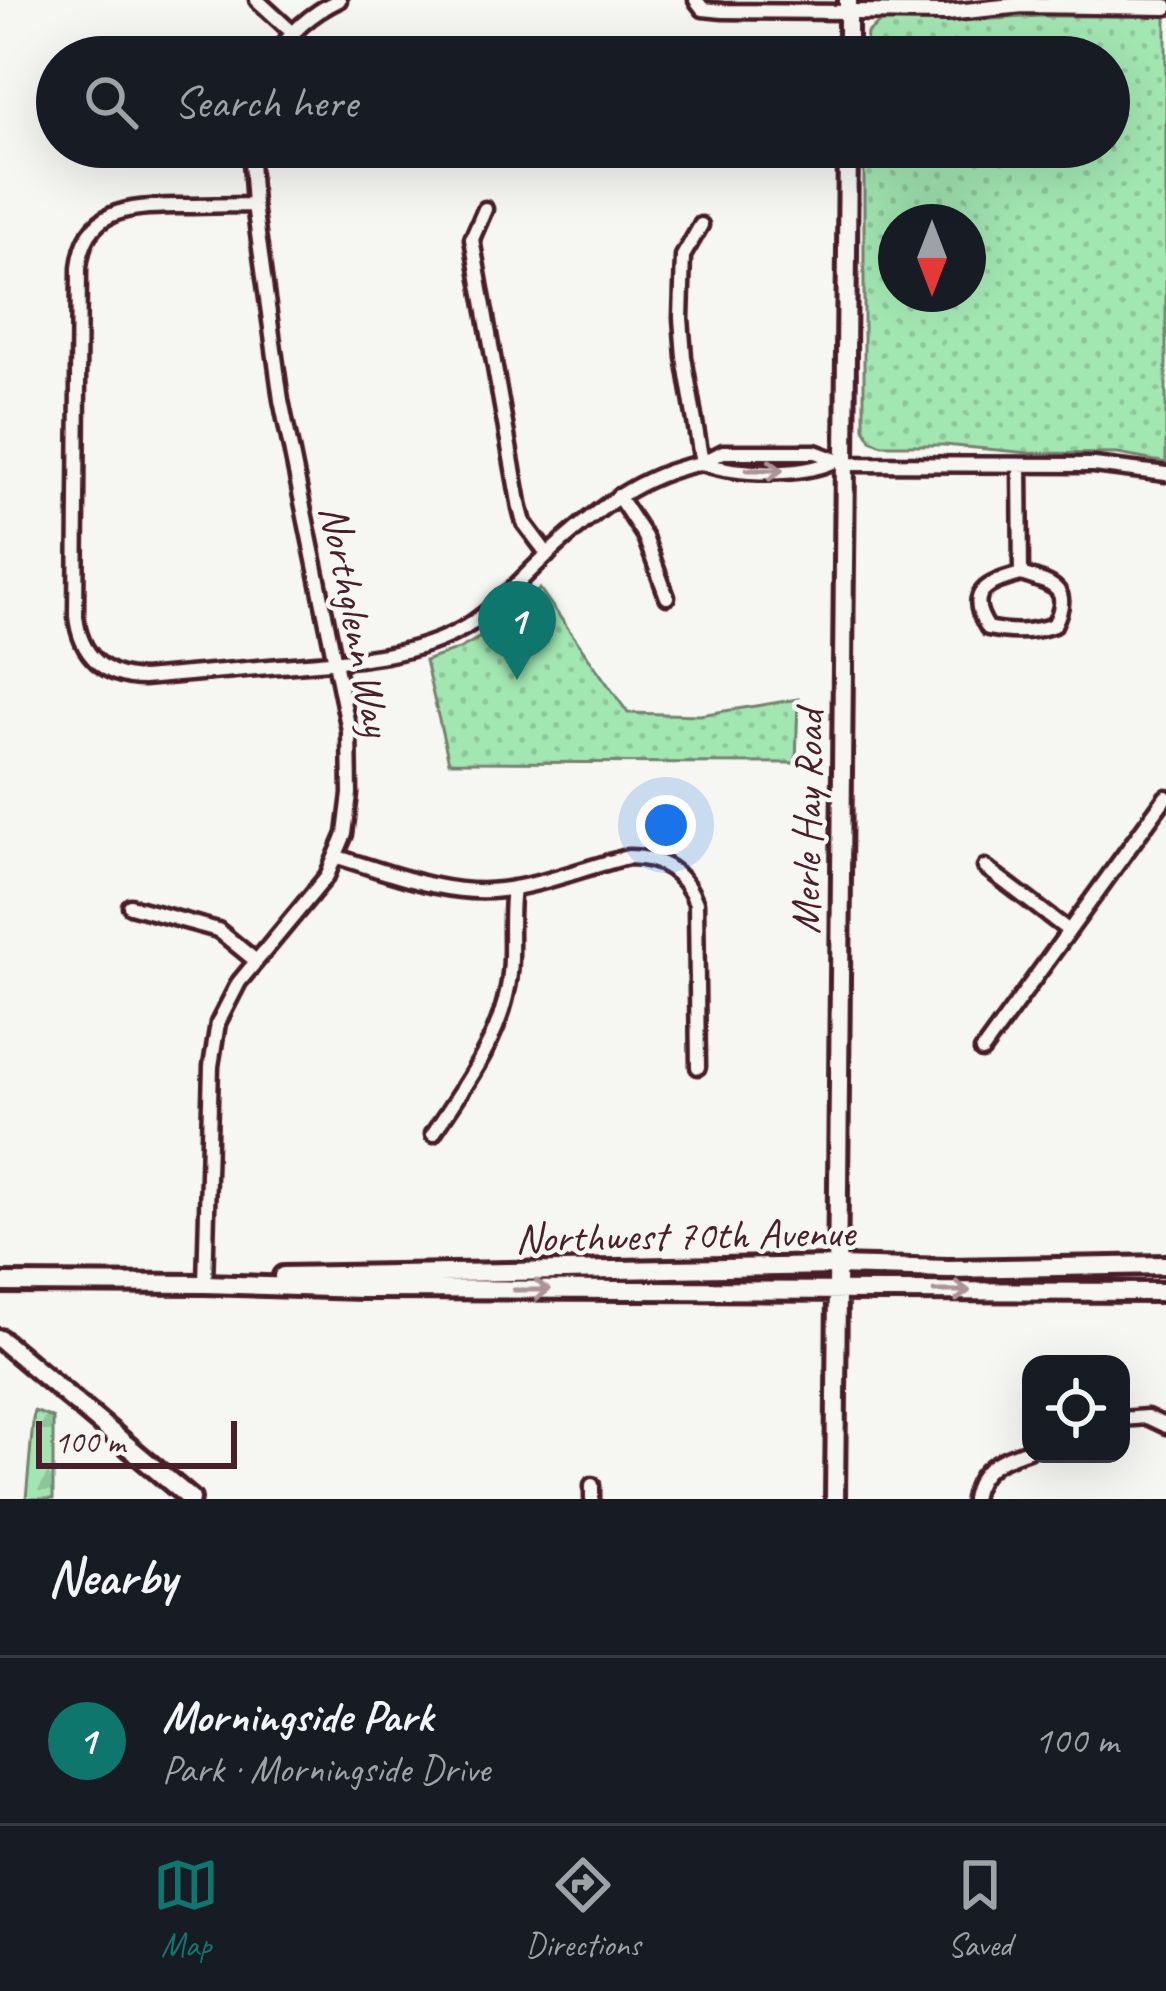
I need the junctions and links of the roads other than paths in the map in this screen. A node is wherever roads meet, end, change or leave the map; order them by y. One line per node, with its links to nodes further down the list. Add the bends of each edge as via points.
1 (257, 0): 8 (street)
2 (339, 0): 8 (street)
3 (696, 0): 6 (street, via 723,11)
4 (997, 0): 5 (street)
5 (1023, 5): 6 (street, via 946,14); 7 (street)
6 (849, 6): 10 (main road)
7 (1166, 7)
8 (293, 33): 9 (street)
9 (291, 36)
10 (848, 36)
11 (251, 168): 13 (street, Northglenn Way)
12 (848, 168): 17 (main road, Merle Hay Road)
13 (254, 205): 24 (street, Northglenn Way, via 281,400); 24 (street, via 125,209 98,224 82,248 78,632 91,658 129,678)
14 (484, 209): 21 (street, via 472,238 520,508)
15 (701, 225): 16 (street, via 683,256 681,318)
16 (702, 463): 17 (street, via 723,452 814,452); 20 (street)
17 (841, 463): 18 (street); 36 (main road, Merle Hay Road)
18 (1020, 465): 19 (street); 22 (street)
19 (1166, 474)
20 (618, 496): 21 (street); 23 (street, via 645,537)
21 (548, 555): 24 (street, via 447,637)
22 (1021, 574): 22 (street, via 979,595 977,612 988,628 1054,625 1060,593)
23 (667, 597)
24 (335, 662): 26 (street, Northglenn Way, via 351,763 350,812)
25 (1166, 797): 30 (street)
26 (337, 857): 28 (street, via 458,890); 31 (street, Northglenn Way)
27 (986, 866): 30 (street)
28 (513, 888): 33 (street, via 628,857 658,861 682,877 697,903); 34 (street, via 499,1021)
29 (130, 906): 31 (street, via 218,930)
30 (1070, 931): 32 (street)
31 (256, 961): 38 (street, Northglenn Way, via 227,1002 213,1043)
32 (982, 1051)
33 (698, 1067)
34 (433, 1134)
35 (1166, 1264): 36 (main road, Northwest 70th Avenue)
36 (836, 1267): 38 (main road, Northwest 70th Avenue, via 247,1276); 39 (main road, Merle Hay Road)
37 (0, 1283): 38 (main road, Northwest 70th Avenue)
38 (205, 1284): 39 (main road, Northwest 70th Avenue, one-way to 39)
39 (835, 1291): 40 (main road, Northwest 70th Avenue, one-way to 40); 46 (main road, Merle Hay Road)
40 (1166, 1292)
41 (0, 1339): 45 (main road)
42 (1130, 1418): 43 (street)
43 (1166, 1426)
44 (1022, 1452): 47 (street, via 994,1463)
45 (191, 1499)
46 (835, 1499)
47 (973, 1499)

